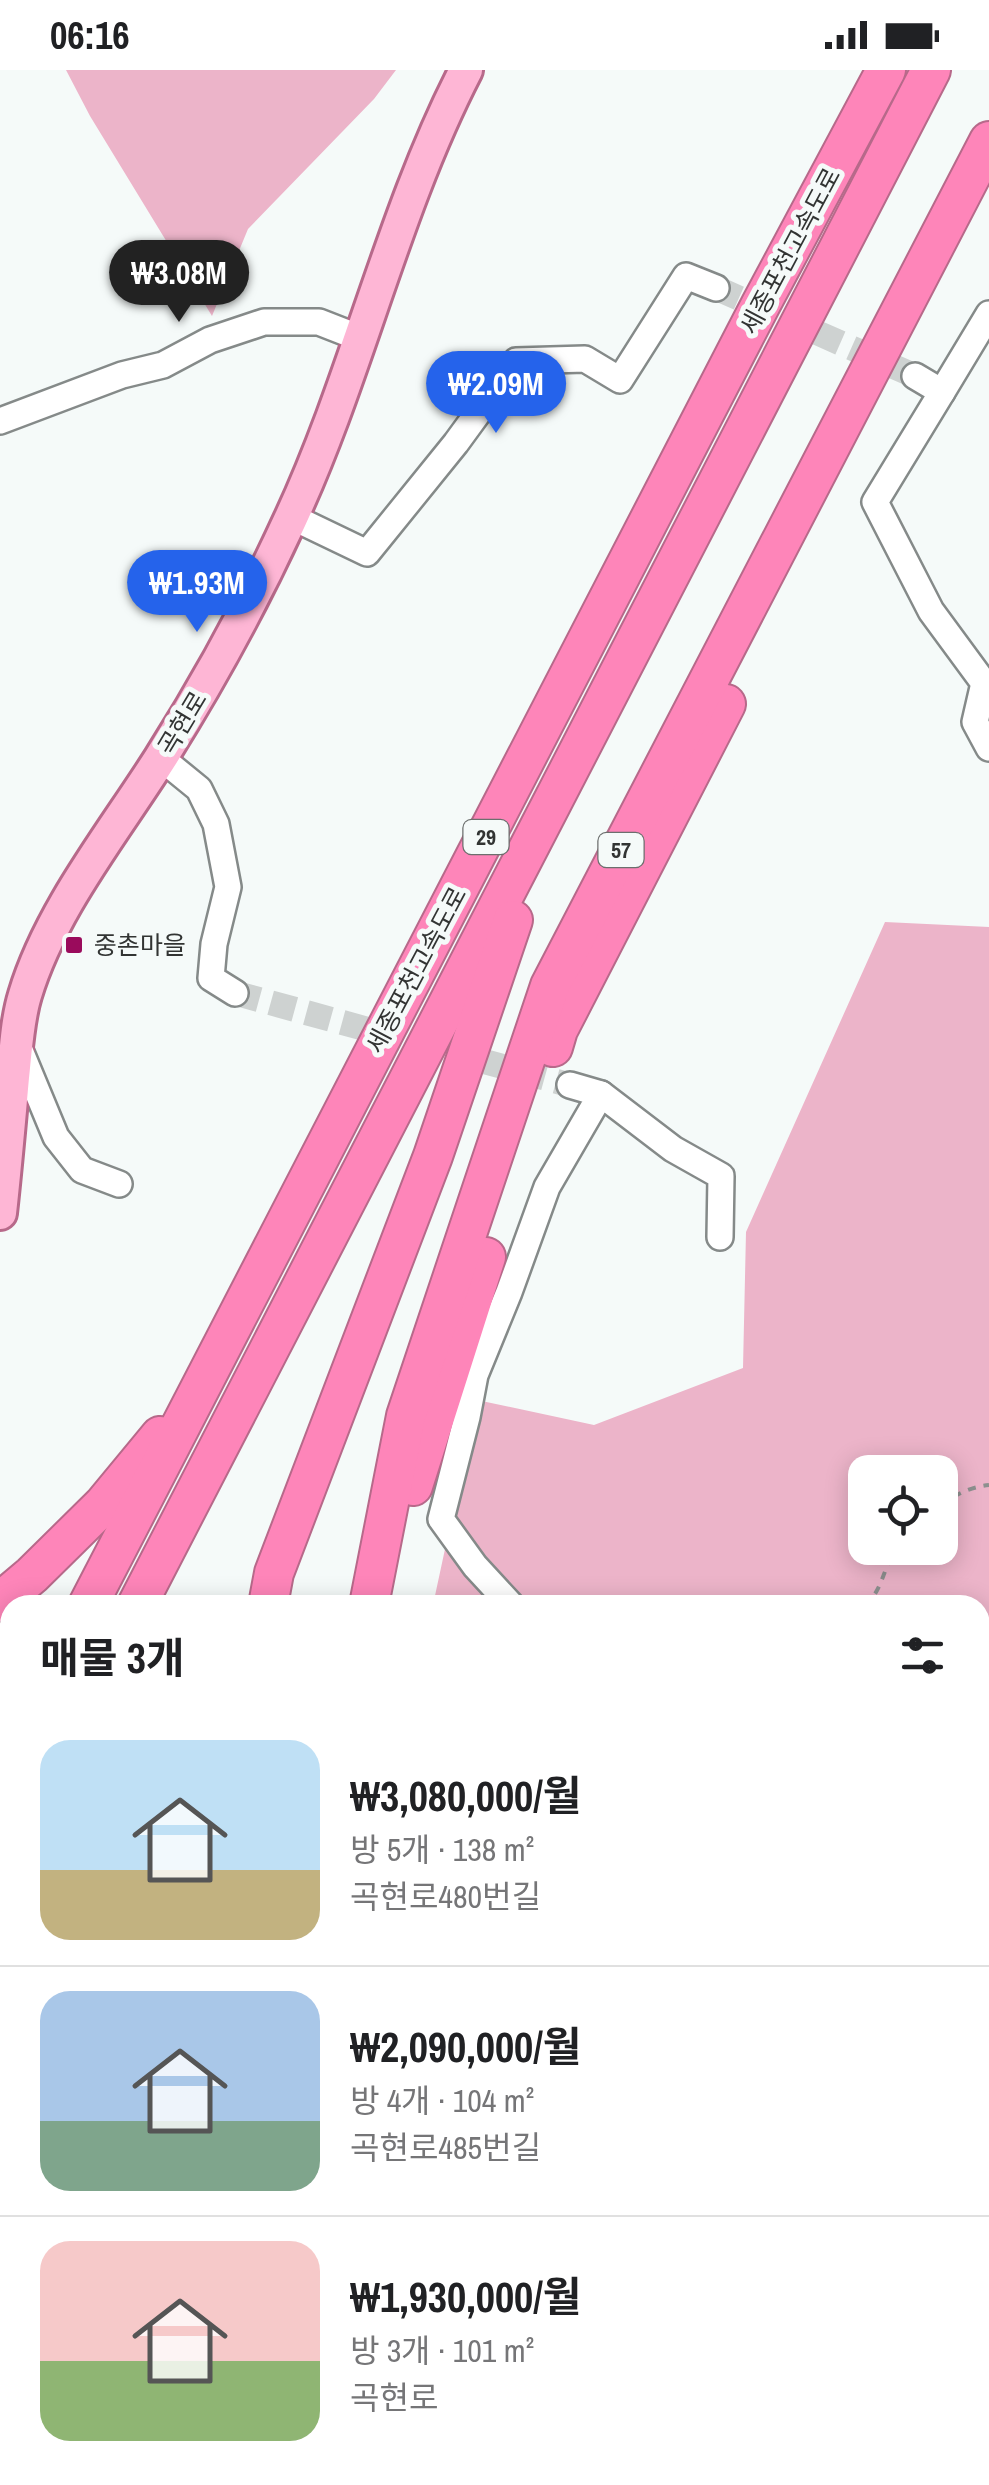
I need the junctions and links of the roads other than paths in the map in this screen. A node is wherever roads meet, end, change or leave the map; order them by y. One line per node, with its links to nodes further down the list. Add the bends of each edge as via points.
1 (466, 70): 8 (main road, 곡현로, via 442,116)
2 (886, 70): 23 (highway, 세종포천고속도로 / 29)
3 (931, 70): 15 (highway, 세종포천고속도로 / 29)
4 (989, 142): 28 (highway, 57, via 550,986 406,1416)
5 (989, 193): 29 (highway, 57, via 558,1030 402,1522)
6 (716, 288): 12 (street, via 686,276 620,380 586,360 516,361 367,553)
7 (989, 314): 10 (street)
8 (360, 338): 11 (street, via 319,322 264,322); 12 (main road, 곡현로)
9 (915, 376): 10 (street)
10 (942, 392): 13 (street, via 875,502 931,611 984,683 975,722)
11 (0, 420)
12 (292, 517): 14 (main road, 곡현로)
13 (989, 748)
14 (161, 758): 16 (street, via 199,789 216,824 228,887 210,978); 17 (main road, 곡현로, via 41,952)
15 (554, 800): 26 (highway, 세종포천고속도로 / 29); 27 (highway)
16 (235, 993)
17 (16, 1043): 20 (street, via 56,1137 82,1170); 21 (main road, 곡현로)
18 (570, 1085): 19 (street)
19 (601, 1094): 22 (street, via 673,1150 721,1176); 30 (street, via 548,1187 475,1375 441,1518)
20 (119, 1184)
21 (0, 1213)
22 (720, 1237)
23 (247, 1299): 24 (highway, via 163,1433 104,1504); 25 (highway, 세종포천고속도로 / 29)
24 (8, 1595)
25 (93, 1595)
26 (142, 1595)
27 (270, 1595)
28 (372, 1595)
29 (389, 1595)
30 (502, 1595)

